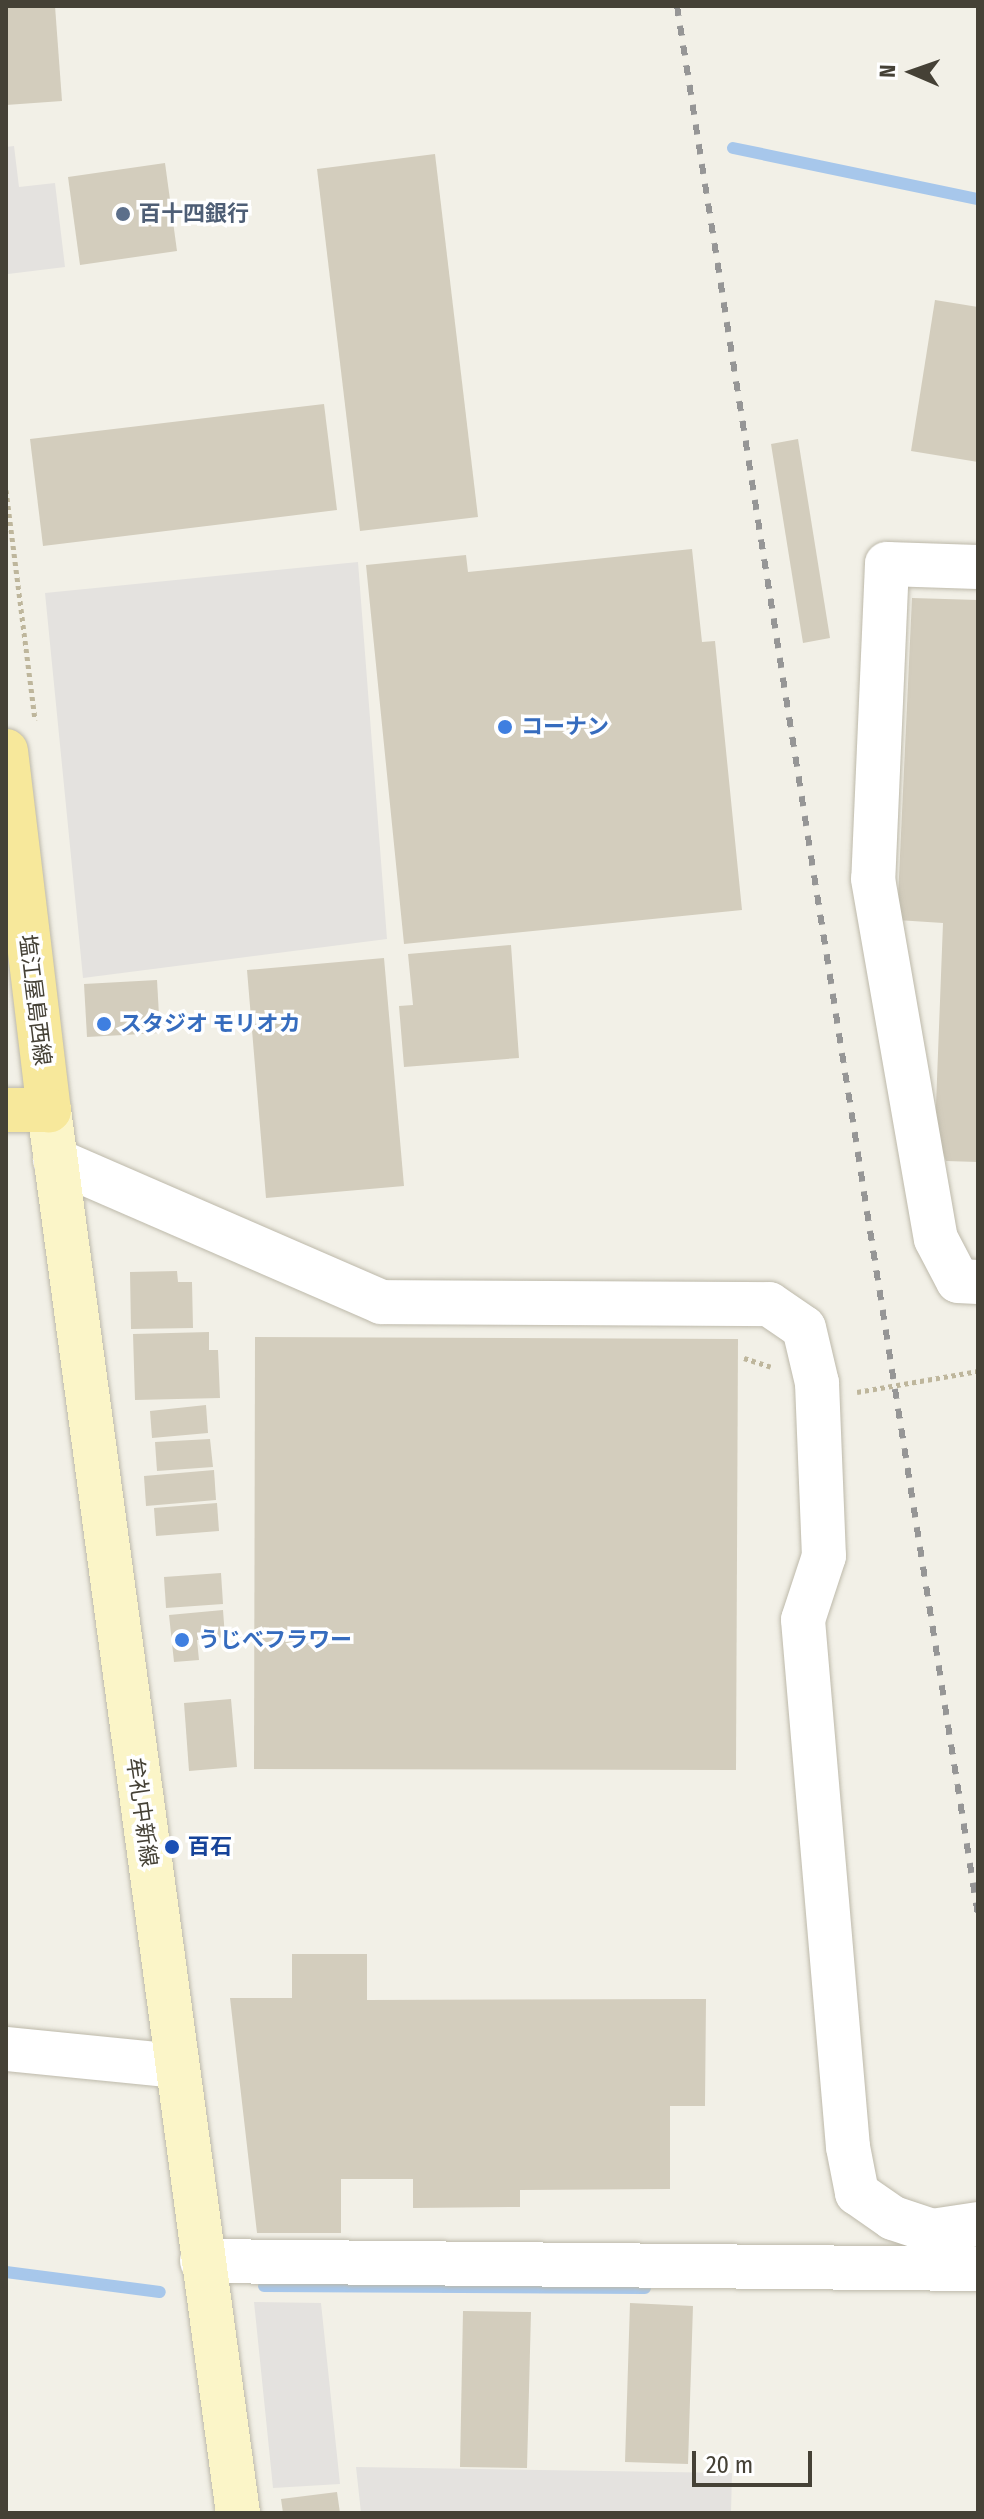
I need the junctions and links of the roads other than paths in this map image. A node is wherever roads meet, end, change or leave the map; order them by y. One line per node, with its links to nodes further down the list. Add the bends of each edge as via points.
1 (978, 567): 6 (street, via 887,564 873,879 936,1239 958,1281)
2 (6, 751): 4 (main road, 塩江屋島西線)
3 (6, 1110): 4 (main road)
4 (49, 1110): 5 (main road, 牟礼中新線)
5 (55, 1160): 8 (main road, 牟礼中新線); 9 (street, via 381,1302 769,1304 804,1328 817,1383 824,1556 803,1620 848,2147 857,2193 893,2218 932,2231)
6 (978, 1282)
7 (6, 2049): 8 (street)
8 (176, 2066): 10 (main road, 牟礼中新線)
9 (978, 2224)
10 (202, 2261): 11 (street); 12 (main road, 牟礼中新線)
11 (978, 2269)
12 (238, 2513)

